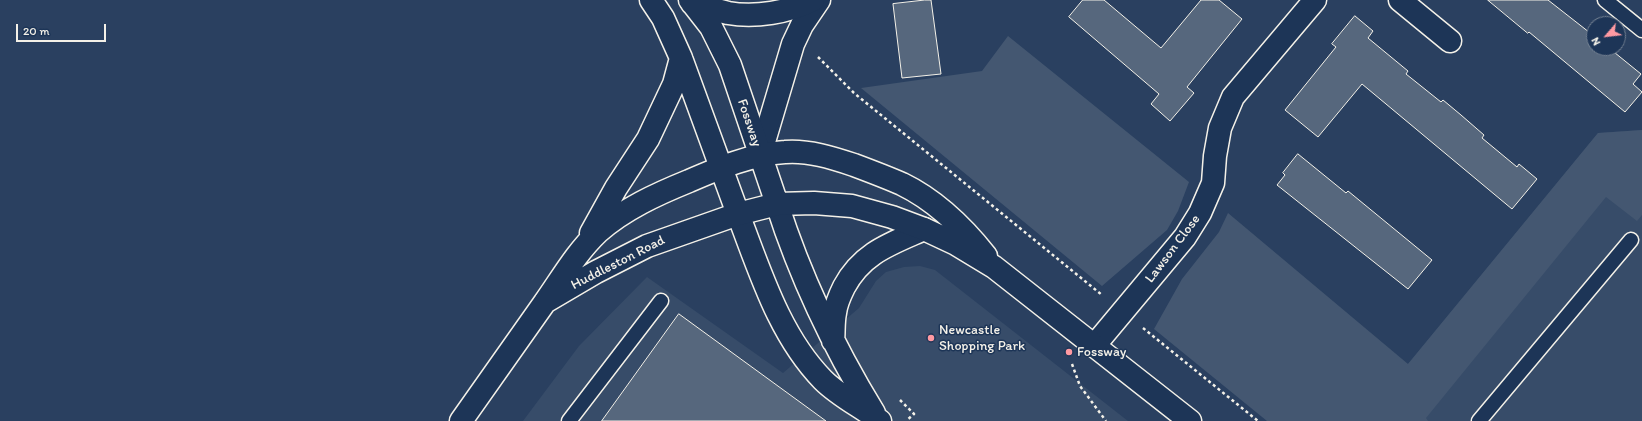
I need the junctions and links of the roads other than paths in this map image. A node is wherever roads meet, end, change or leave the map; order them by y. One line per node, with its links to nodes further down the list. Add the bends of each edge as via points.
1 (651, 0): 10 (main road, via 663,18)
2 (813, 0): 7 (main road, via 790,9 745,15 728,13)
3 (818, 0): 11 (main road, via 793,44)
4 (1315, 0): 22 (main road, Lawson Close, via 1233,97 1220,128 1213,183 1200,213 1185,237)
5 (1400, 0): 9 (main road)
6 (1605, 0): 8 (lane)
7 (691, 1): 11 (main road, Fossway, via 711,27 730,65)
8 (1642, 30)
9 (1450, 41)
10 (681, 58): 12 (main road); 17 (main road, via 674,84 648,139)
11 (760, 155): 12 (main road, Huddleston Road); 13 (main road); 18 (main road, Fossway, via 802,152 840,160 903,184 949,217 972,239)
12 (722, 167): 14 (main road); 17 (main road, Huddleston Road, via 669,189 618,216)
13 (777, 204): 14 (main road, Huddleston Road); 15 (main road, Fossway, via 852,206); 21 (main road, via 795,258)
14 (738, 214): 20 (main road, Huddleston Road, via 647,246); 23 (main road, via 767,291 799,349 824,381)
15 (924, 229): 18 (main road, Fossway, via 956,244); 21 (main road, via 889,244 862,261 839,298)
16 (1631, 240): 27 (lane)
17 (582, 248): 20 (main road, Huddleston Road)
18 (994, 267): 22 (main road, Fossway)
19 (661, 301): 25 (lane)
20 (545, 302): 24 (main road, Huddleston Road)
21 (833, 342): 23 (main road)
22 (1094, 346): 26 (main road, Fossway)
23 (879, 420)
24 (461, 421)
25 (569, 421)
26 (1190, 421)
27 (1479, 421)

